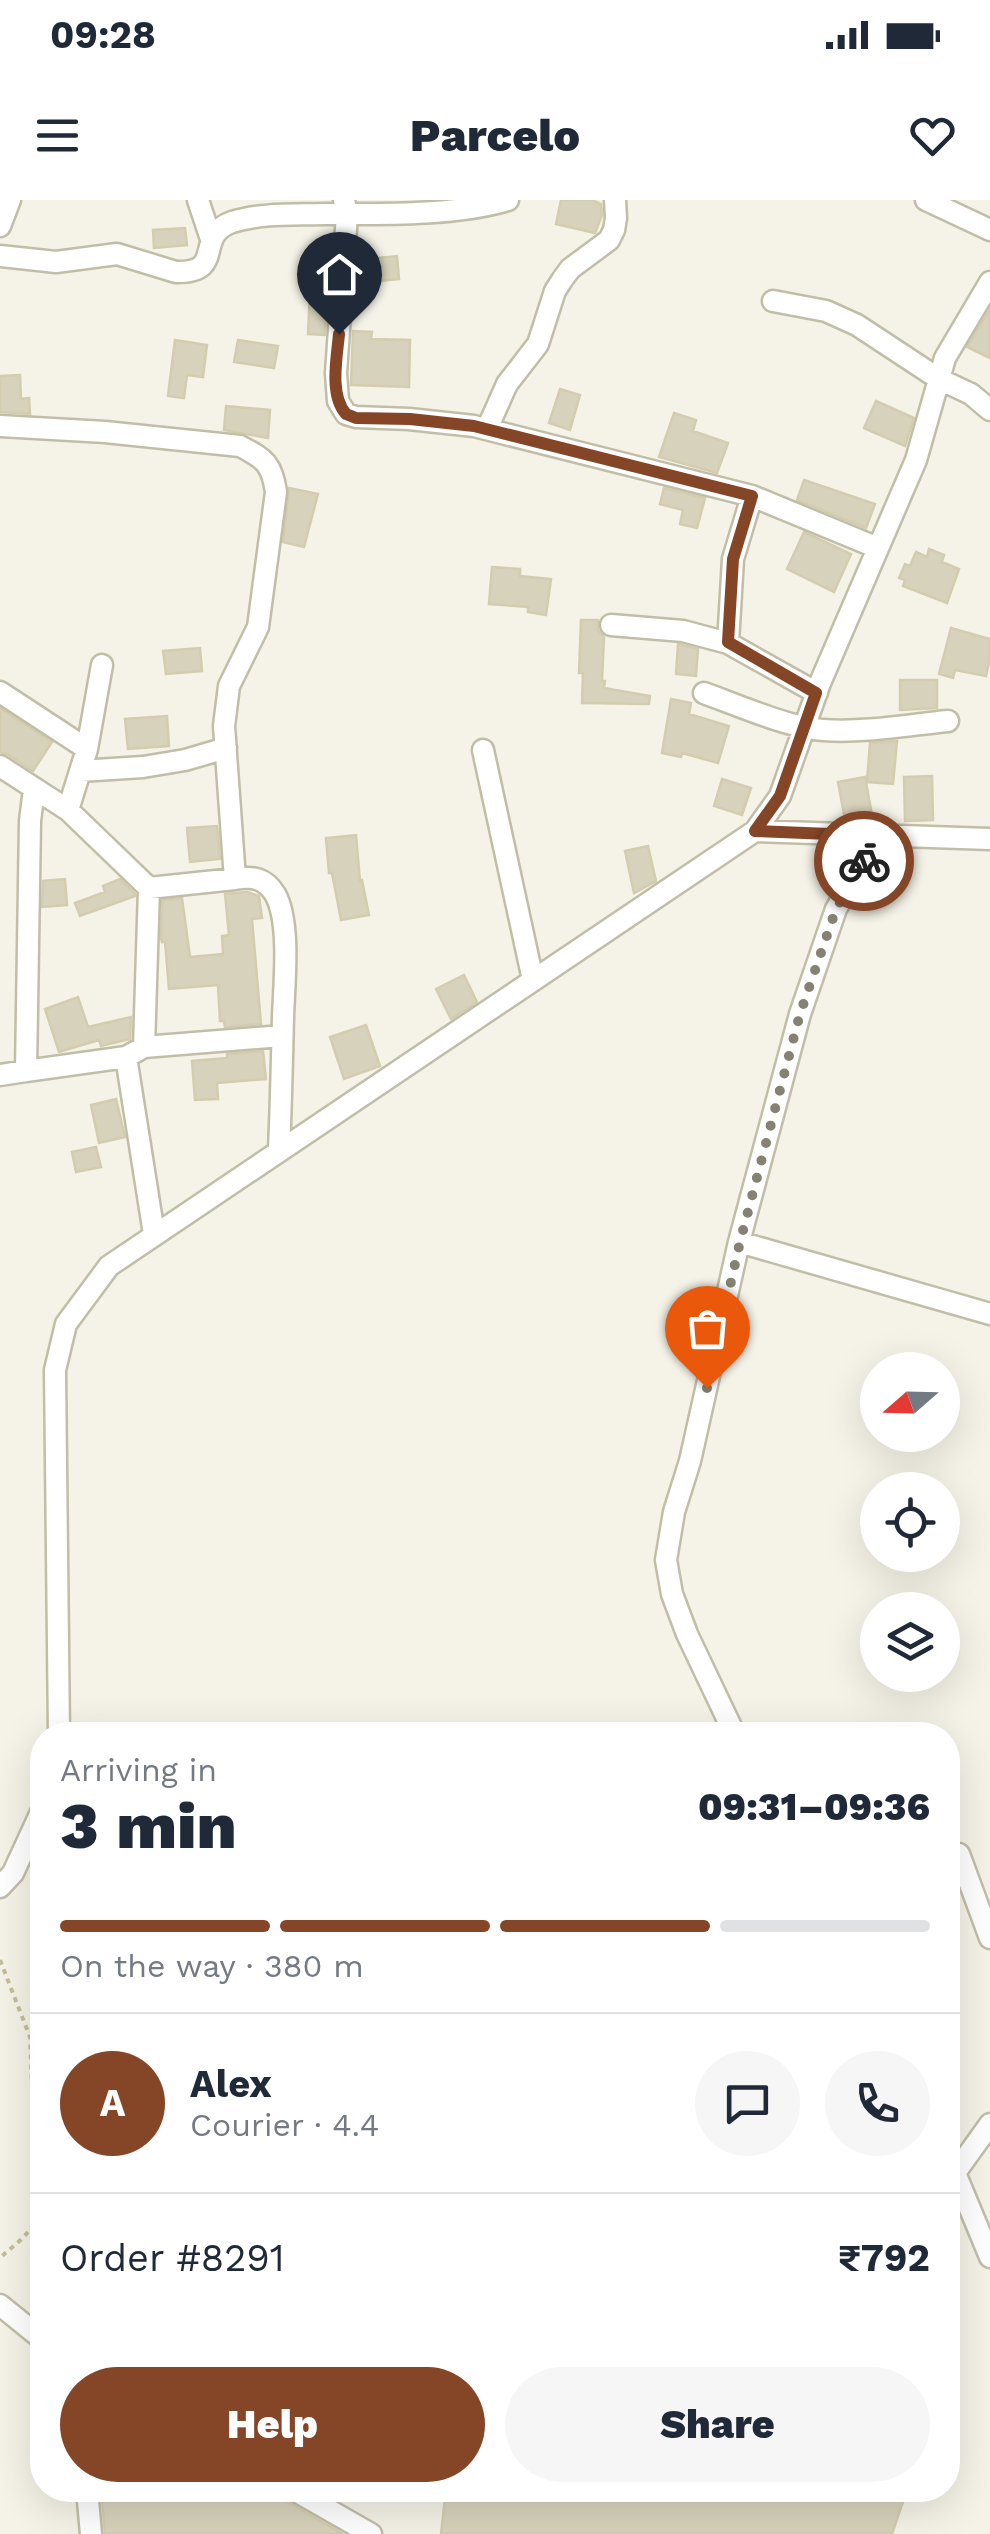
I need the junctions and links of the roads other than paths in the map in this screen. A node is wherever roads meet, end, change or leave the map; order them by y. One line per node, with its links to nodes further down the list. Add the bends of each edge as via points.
1 (10, 200): 7 (street)
2 (198, 200): 9 (street)
3 (508, 200): 6 (street, via 462,208)
4 (615, 200): 16 (street, via 609,240 562,280 538,344 507,384)
5 (926, 200): 8 (street)
6 (345, 207): 9 (street, via 231,222); 16 (street, via 340,408 356,418)
7 (0, 226)
8 (990, 230)
9 (211, 238): 10 (street, via 204,266 183,272 118,254 56,262)
10 (0, 256)
11 (990, 282): 13 (street)
12 (773, 300): 13 (street, via 857,326)
13 (939, 380): 14 (street); 18 (street, via 916,460)
14 (990, 410)
15 (0, 426): 27 (street, via 240,446 269,466 276,492 258,627 229,686)
16 (488, 429): 17 (street)
17 (752, 496): 18 (street); 20 (street, via 733,559)
18 (878, 548): 23 (street)
19 (611, 625): 20 (street)
20 (728, 642): 23 (street)
21 (102, 664): 28 (street)
22 (0, 692): 28 (street)
23 (816, 693): 26 (street)
24 (704, 694): 26 (street)
25 (948, 721): 26 (street)
26 (804, 728): 34 (street, via 780,796)
27 (226, 748): 31 (street, via 143,768); 37 (street)
28 (87, 749): 31 (street)
29 (483, 750): 39 (street)
30 (0, 766): 32 (street)
31 (80, 771): 33 (street)
32 (34, 788): 33 (street); 42 (street)
33 (68, 810): 38 (street)
34 (755, 831): 35 (street); 39 (street)
35 (879, 836): 36 (street); 46 (street, via 836,909 800,1014)
36 (990, 839)
37 (236, 879): 38 (street); 40 (street, via 260,878 281,907)
38 (149, 888): 41 (street)
39 (532, 980): 44 (street)
40 (282, 1036): 41 (street); 44 (street)
41 (135, 1052): 42 (street); 45 (street)
42 (26, 1071): 43 (street)
43 (0, 1075)
44 (280, 1149): 45 (street)
45 (154, 1234): 48 (street, via 109,1266 66,1324 55,1370)
46 (740, 1242): 47 (street); 49 (street, via 666,1560 687,1634)
47 (990, 1314)
48 (59, 1722)
49 (729, 1722)
50 (30, 1836): 52 (street)
51 (960, 1854): 53 (street)
52 (0, 1887)
53 (990, 1938)
54 (990, 2124): 55 (street)
55 (960, 2156)
56 (960, 2186): 57 (street)
57 (990, 2257)
58 (0, 2305): 59 (street)
59 (30, 2329)
60 (87, 2502): 62 (street)
61 (315, 2502): 63 (street)
62 (91, 2534)
63 (371, 2534)

